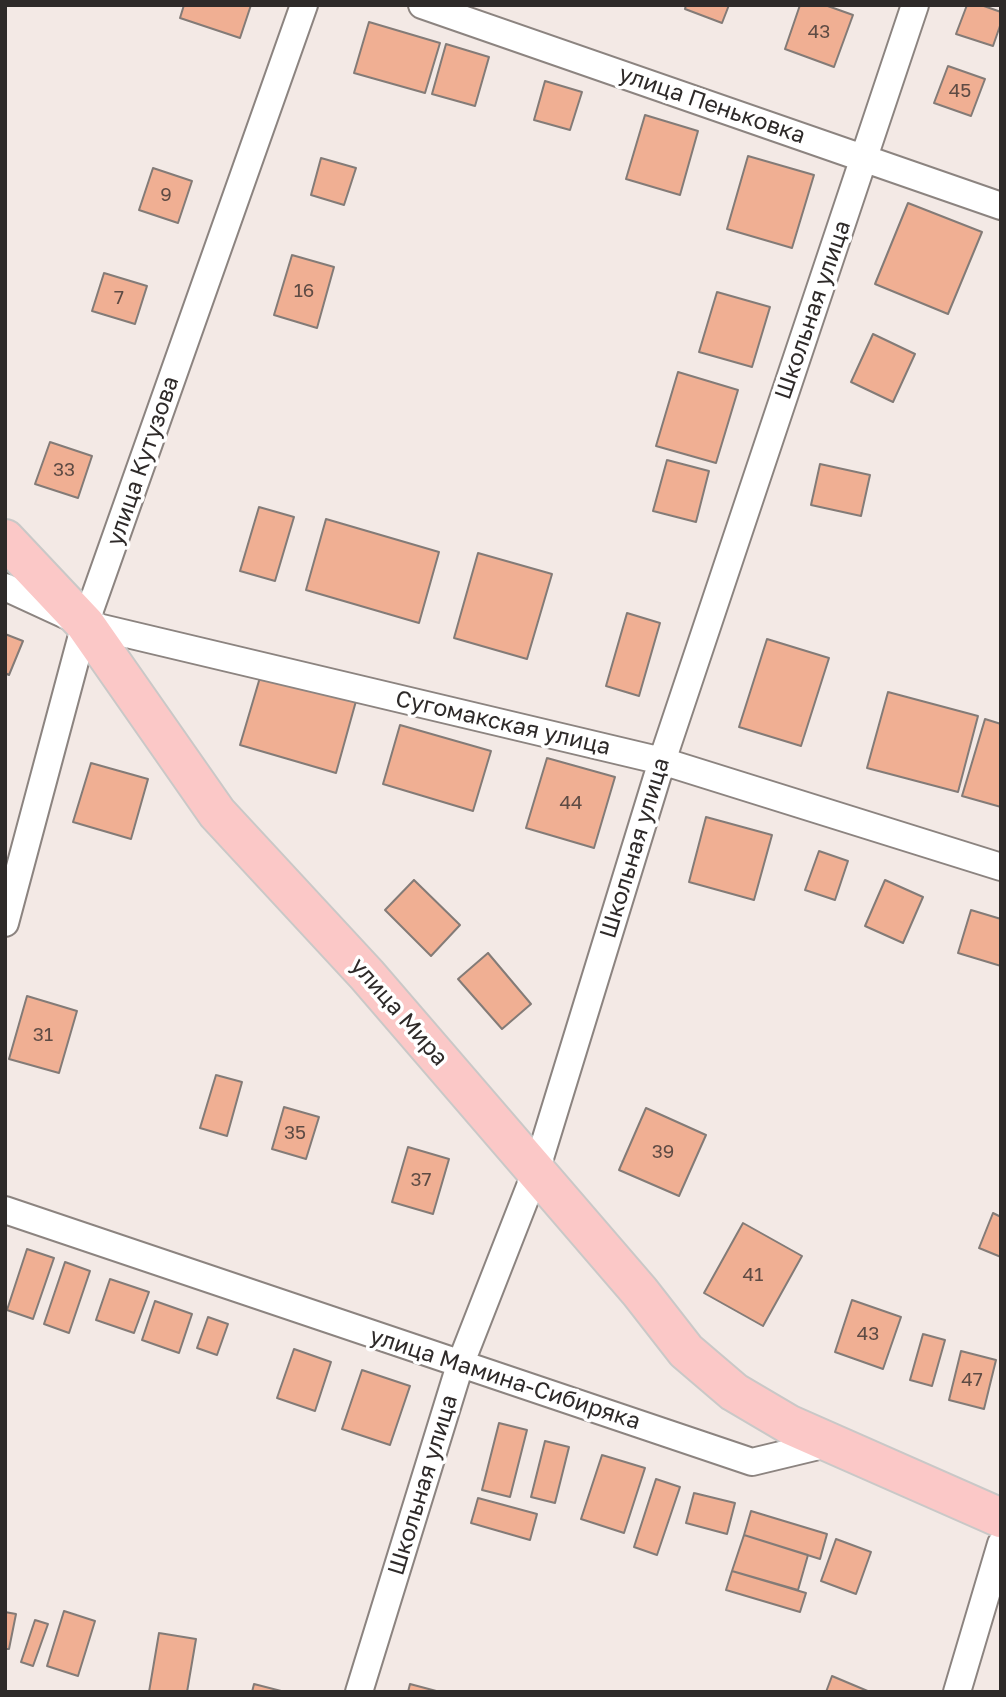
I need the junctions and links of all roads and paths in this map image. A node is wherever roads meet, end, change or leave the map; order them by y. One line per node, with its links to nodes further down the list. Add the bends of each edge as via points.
1 (304, 5): 8 (street, улица Кутузова)
2 (422, 5): 4 (street, улица Пеньковка)
3 (915, 5): 4 (street, Школьная улица)
4 (865, 157): 5 (street, улица Пеньковка); 9 (street, Школьная улица)
5 (1001, 206)
6 (5, 539): 8 (main road, улица Мира)
7 (5, 587): 8 (street, Сугомакская улица)
8 (85, 624): 9 (street, Сугомакская улица); 11 (street, улица Кутузова); 12 (main road, улица Мира, via 217,813 367,975)
9 (662, 761): 10 (street, Сугомакская улица); 12 (street, Школьная улица)
10 (1001, 867)
11 (5, 923)
12 (536, 1171): 14 (street, Школьная улица); 15 (main road, улица Мира, via 686,1350 734,1392)
13 (5, 1210): 14 (street, улица Мамина-Сибиряка)
14 (460, 1365): 15 (street, улица Мамина-Сибиряка, via 752,1462); 18 (street, Школьная улица)
15 (831, 1443): 16 (main road)
16 (1001, 1518)
17 (1001, 1544): 19 (street)
18 (359, 1692)
19 (957, 1692)

